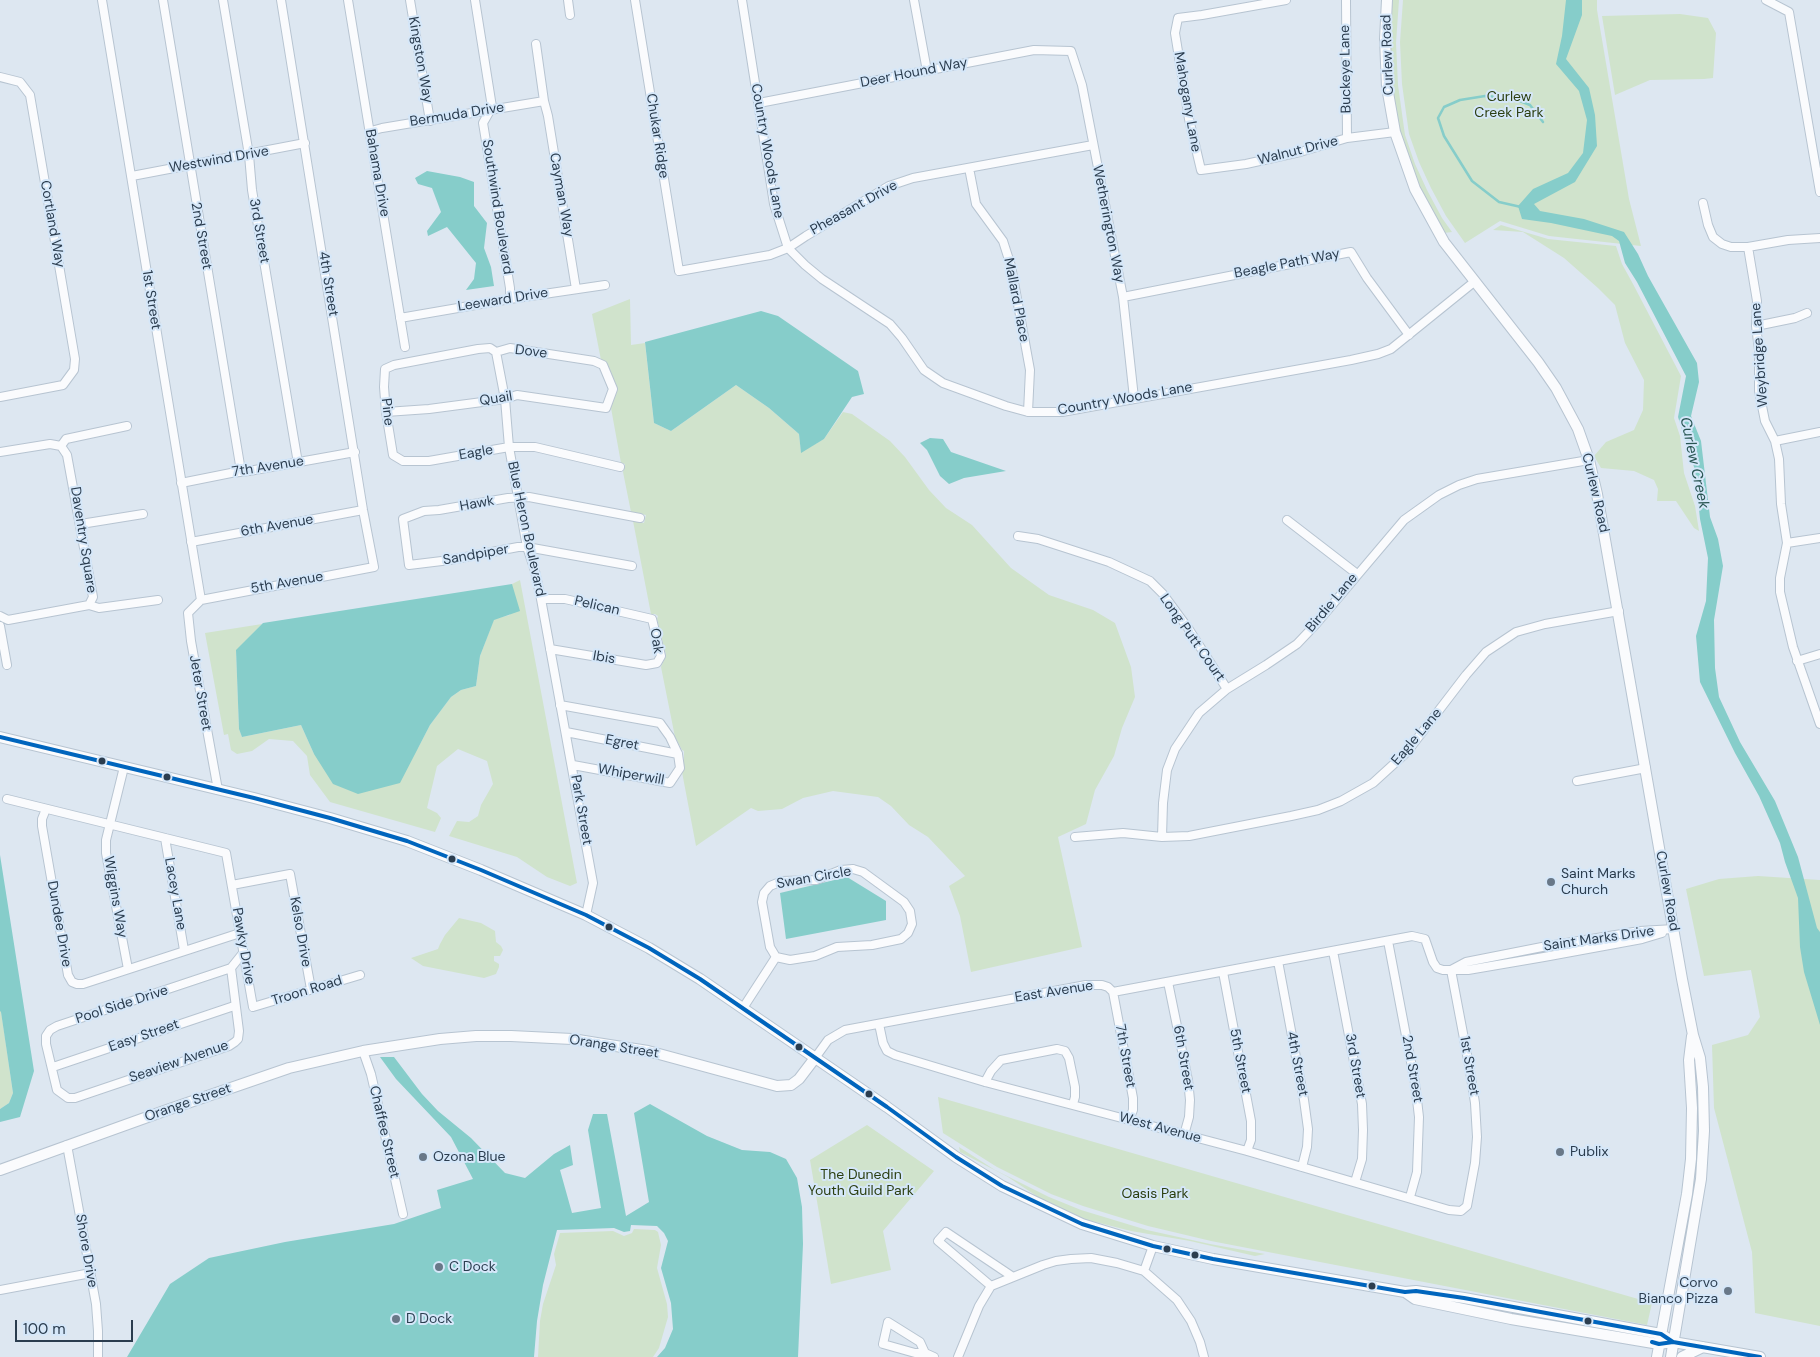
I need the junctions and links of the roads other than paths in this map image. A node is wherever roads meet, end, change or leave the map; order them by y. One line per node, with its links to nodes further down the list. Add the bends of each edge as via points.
1 (102, 0): 34 (street, 1st Street)
2 (163, 0): 31 (street, 2nd Street)
3 (223, 0): 30 (street, 3rd Street)
4 (281, 0): 28 (street, 4th Street)
5 (348, 0): 25 (street, Bahama Drive)
6 (410, 0): 24 (street, Kingston Way)
7 (475, 0): 23 (street, Southwind Boulevard)
8 (568, 0): 16 (street)
9 (635, 0): 40 (street, Chukar Ridge)
10 (742, 0): 22 (street, Country Woods Lane)
11 (914, 0): 19 (street)
12 (1286, 0): 33 (street, Mahogany Lane, via 1178,18 1175,33)
13 (1346, 0): 27 (street, Buckeye Lane)
14 (1387, 0): 26 (main road, Curlew Road, via 1385,64)
15 (1766, 0): 35 (street, via 1789,12)
16 (570, 15)
17 (536, 44): 21 (street, Cayman Way)
18 (1071, 51): 19 (street, Deer Hound Way, via 1034,50); 29 (street, Wetherington Way, via 1082,85)
19 (927, 70): 22 (street, Deer Hound Way)
20 (0, 77): 53 (street, Cortland Way, via 20,82 30,95 75,359 74,370 63,385)
21 (544, 101): 23 (street, Bermuda Drive); 43 (street, Cayman Way)
22 (759, 103): 39 (street, Country Woods Lane, via 774,204)
23 (492, 109): 24 (street, Bermuda Drive); 45 (street, Southwind Boulevard, via 483,123)
24 (430, 121): 25 (street, Bermuda Drive)
25 (371, 132): 47 (street, Bahama Drive)
26 (1395, 132): 27 (street, Walnut Drive); 41 (main road, Curlew Road, via 1430,219)
27 (1347, 138): 33 (street, Walnut Drive, via 1246,164)
28 (305, 144): 30 (street, Westwind Drive); 65 (street, 4th Street)
29 (1093, 144): 32 (street, Pheasant Drive); 44 (street, Wetherington Way)
30 (249, 155): 31 (street, Westwind Drive); 68 (street, 3rd Street, via 252,190)
31 (190, 165): 34 (street, Westwind Drive); 70 (street, 2nd Street)
32 (968, 168): 39 (street, Pheasant Drive, via 889,186); 58 (street, Mallard Place, via 976,204 1003,242 1011,266 1030,370)
33 (1201, 170)
34 (132, 176): 71 (street, 1st Street)
35 (1820, 192)
36 (1703, 203): 38 (street, via 1713,237 1731,247)
37 (1820, 238): 38 (street)
38 (1748, 247): 48 (street, Weybridge Lane, via 1757,301)
39 (788, 248): 40 (street, Pheasant Drive, via 762,257); 58 (street, Country Woods Lane, via 822,279 890,324 929,375 943,383)
40 (679, 271)
41 (1474, 282): 49 (street, Country Woods Lane); 67 (main road, Curlew Road, via 1556,388)
42 (605, 285): 43 (street, Leeward Drive)
43 (576, 289): 45 (street, Leeward Drive)
44 (1123, 297): 49 (street, Beagle Path Way, via 1351,252); 54 (street, Wetherington Way)
45 (510, 298): 47 (street, Leeward Drive)
46 (1807, 313): 48 (street)
47 (400, 318): 50 (street, Bahama Drive)
48 (1756, 326): 61 (street, Weybridge Lane, via 1759,391 1765,421)
49 (1409, 335): 54 (street, Country Woods Lane, via 1391,349 1378,354)
50 (405, 347)
51 (496, 352): 52 (street, Dove, via 490,348 478,349); 55 (street, Blue Heron Boulevard); 56 (street, Dove, via 510,348 594,361 603,366 613,389)
52 (385, 369): 57 (street, Pine)
53 (0, 397)
54 (1134, 398): 58 (street, Country Woods Lane, via 1062,412)
55 (505, 399): 56 (street, Quail, via 517,395); 57 (street, Quail); 63 (street, Blue Heron Boulevard)
56 (606, 408)
57 (386, 412): 66 (street, Pine)
58 (1028, 412)
59 (127, 426): 62 (street, via 66,439)
60 (1820, 432): 61 (street)
61 (1775, 441): 81 (street, Weybridge Lane)
62 (61, 446): 64 (street, via 44,445); 77 (street, Daventry Square, via 69,460)
63 (510, 447): 66 (street, Eagle, via 430,461 403,461); 69 (street, Eagle, via 535,447); 72 (street, Blue Heron Boulevard)
64 (0, 452)
65 (355, 452): 68 (street, 7th Avenue); 73 (street, 4th Street)
66 (392, 455)
67 (1589, 460): 86 (street, Birdie Lane, via 1459,485 1404,520); 91 (main road, Curlew Road)
68 (298, 463): 70 (street, 7th Avenue)
69 (620, 467)
70 (241, 471): 71 (street, 7th Avenue)
71 (181, 483): 80 (street, 1st Street)
72 (518, 498): 75 (street, Hawk, via 529,497); 82 (street, Blue Heron Boulevard); 83 (street, Hawk, via 424,511 403,519)
73 (363, 510): 80 (street, 6th Avenue); 85 (street, 4th Street)
74 (143, 514): 77 (street)
75 (640, 518)
76 (1288, 520): 86 (street)
77 (81, 524): 90 (street, Daventry Square, via 93,597)
78 (1018, 536): 100 (street, Long Putt Court, via 1038,539 1109,562 1150,581 1188,628)
79 (1820, 538): 81 (street)
80 (191, 542): 89 (street, 1st Street)
81 (1787, 544): 97 (street, Weybridge Lane, via 1780,592)
82 (527, 547): 83 (street, Sandpiper); 84 (street, Sandpiper); 87 (street, Blue Heron Boulevard)
83 (409, 565)
84 (632, 566)
85 (374, 567): 89 (street, 5th Avenue)
86 (1356, 574): 100 (street, Birdie Lane, via 1296,644)
87 (541, 599): 93 (street, Pelican, via 565,599); 95 (street, Blue Heron Boulevard)
88 (158, 600): 90 (street, via 99,608)
89 (201, 600): 110 (street, Jeter Street, via 188,613)
90 (89, 605): 92 (street, Daventry Square, via 8,620)
91 (1619, 611): 108 (main road, Curlew Road); 115 (street, Eagle Lane, via 1516,632 1486,652 1407,752 1373,782 1341,801 1291,816 1189,836)
92 (0, 616)
93 (652, 619): 98 (street, Oak, via 661,656)
94 (0, 626): 99 (street)
95 (550, 649): 98 (street, Ibis, via 646,665); 101 (street, Blue Heron Boulevard)
96 (1820, 654): 97 (street)
97 (1798, 661): 102 (street, Weybridge Lane)
98 (657, 663)
99 (7, 665)
100 (1227, 689): 115 (street, Birdie Lane, via 1199,713 1175,748 1167,770)
101 (560, 705): 103 (street, Park Street); 105 (street, via 660,723)
102 (1820, 724)
103 (566, 732): 105 (street, Egret); 106 (street, Park Street)
104 (0, 738): 107 (main road)
105 (678, 754): 106 (street, Whiperwill, via 680,768 670,783)
106 (573, 765): 118 (street, Park Street, via 594,883)
107 (124, 767): 110 (main road); 113 (street, Wiggins Way)
108 (1646, 768): 109 (street); 119 (main road, Curlew Road)
109 (1577, 781)
110 (218, 790): 118 (main road, via 407,841)
111 (8, 799): 112 (street)
112 (46, 809): 113 (street); 128 (street, Dundee Drive, via 42,826 68,975 72,982 83,984)
113 (110, 824): 116 (street); 128 (street, Wiggins Way, via 106,853)
114 (1075, 837): 115 (street, Eagle Lane, via 1123,833)
115 (1162, 837)
116 (165, 838): 117 (street, via 226,853); 122 (street, Lacey Lane)
117 (232, 885): 120 (street, Pawky Drive); 133 (street, Kelso Drive, via 290,874)
118 (586, 915): 137 (main road, via 649,948)
119 (1674, 929): 129 (street, Saint Marks Drive, via 1640,931 1542,947 1466,962); 139 (main road, Curlew Road)
120 (240, 933): 122 (street, Dundee Drive); 124 (street, Pawky Drive)
121 (1388, 941): 123 (street, East Avenue); 129 (street, East Avenue, via 1412,936 1425,939 1437,968); 152 (street, 2nd Street, via 1420,1117 1417,1172)
122 (184, 950): 128 (street, Dundee Drive)
123 (1333, 951): 126 (street, East Avenue); 151 (street, 3rd Street, via 1362,1104 1362,1159)
124 (243, 953): 127 (street); 136 (street, Pawky Drive)
125 (776, 958): 125 (street, Swan Circle, via 790,960 815,956 837,947 900,939 912,924 910,911 904,902 863,872 853,869 816,880 770,886 762,902 770,947); 137 (street)
126 (1278, 961): 130 (street, East Avenue); 149 (street, 4th Street, via 1308,1129)
127 (231, 968): 135 (street, Seaview Avenue); 142 (street, Pool Side Drive, via 50,1030 46,1044)
128 (128, 969)
129 (1451, 970): 153 (street, 1st Street, via 1469,1065 1477,1137 1467,1206)
130 (1223, 972): 132 (street, East Avenue); 148 (street, 5th Street, via 1251,1121 1251,1140)
131 (360, 975): 133 (street, Troon Road)
132 (1168, 982): 134 (street, East Avenue); 146 (street, 6th Street, via 1188,1080 1189,1117)
133 (311, 989): 136 (street, Troon Road)
134 (1114, 992): 138 (street, East Avenue, via 1102,984 1086,985); 145 (street, 7th Street, via 1133,1098 1134,1110)
135 (234, 1006): 142 (street, Easy Street); 142 (street, Seaview Avenue, via 239,1030 235,1042 75,1098 68,1098 57,1090)
136 (253, 1007)
137 (743, 1008): 141 (main road)
138 (879, 1024): 141 (street, East Avenue, via 836,1034); 143 (street, West Avenue, via 887,1051)
139 (1693, 1035): 161 (main road, Curlew Road, via 1689,1060 1691,1160); 161 (main road, Curlew Road, via 1700,1058 1703,1087 1703,1150 1698,1203)
140 (364, 1051): 141 (main road, Orange Street, via 476,1036 572,1040 648,1051 784,1086 799,1079); 147 (main road, Orange Street, via 289,1068); 154 (street, Chaffee Street)
141 (815, 1058): 155 (main road, via 1002,1186 1082,1224)
142 (53, 1067)
143 (985, 1082): 144 (street, West Avenue); 144 (street, via 1001,1060 1057,1049 1065,1051 1075,1087)
144 (1073, 1104): 145 (street, West Avenue)
145 (1129, 1120): 146 (street, West Avenue)
146 (1184, 1135): 148 (street, West Avenue)
147 (67, 1145): 150 (main road, Orange Street); 157 (street, Shore Drive)
148 (1247, 1151): 149 (street, West Avenue)
149 (1302, 1167): 151 (street, West Avenue)
150 (0, 1170)
151 (1355, 1182): 152 (street, West Avenue)
152 (1410, 1197): 153 (street, West Avenue)
153 (1461, 1211)
154 (402, 1214)
155 (1153, 1246): 156 (street); 161 (main road, via 1405,1292 1415,1299 1465,1310)
156 (1144, 1272): 158 (street, via 1091,1258 1056,1261); 167 (street, via 1177,1300 1191,1321)
157 (91, 1273): 160 (street); 164 (street, Shore Drive)
158 (1013, 1277): 159 (street); 159 (street, via 946,1232 938,1241)
159 (991, 1286): 166 (street)
160 (0, 1290)
161 (1664, 1341): 162 (main road); 168 (main road); 169 (main road); 170 (main road)
162 (1703, 1347): 171 (main road); 172 (main road)
163 (925, 1353): 163 (street, via 883,1344 888,1322 920,1342); 165 (street)
164 (98, 1357)
165 (934, 1357)
166 (958, 1357)
167 (1204, 1357)
168 (1657, 1357)
169 (1666, 1357)
170 (1671, 1357)
171 (1682, 1357)
172 (1760, 1357)

